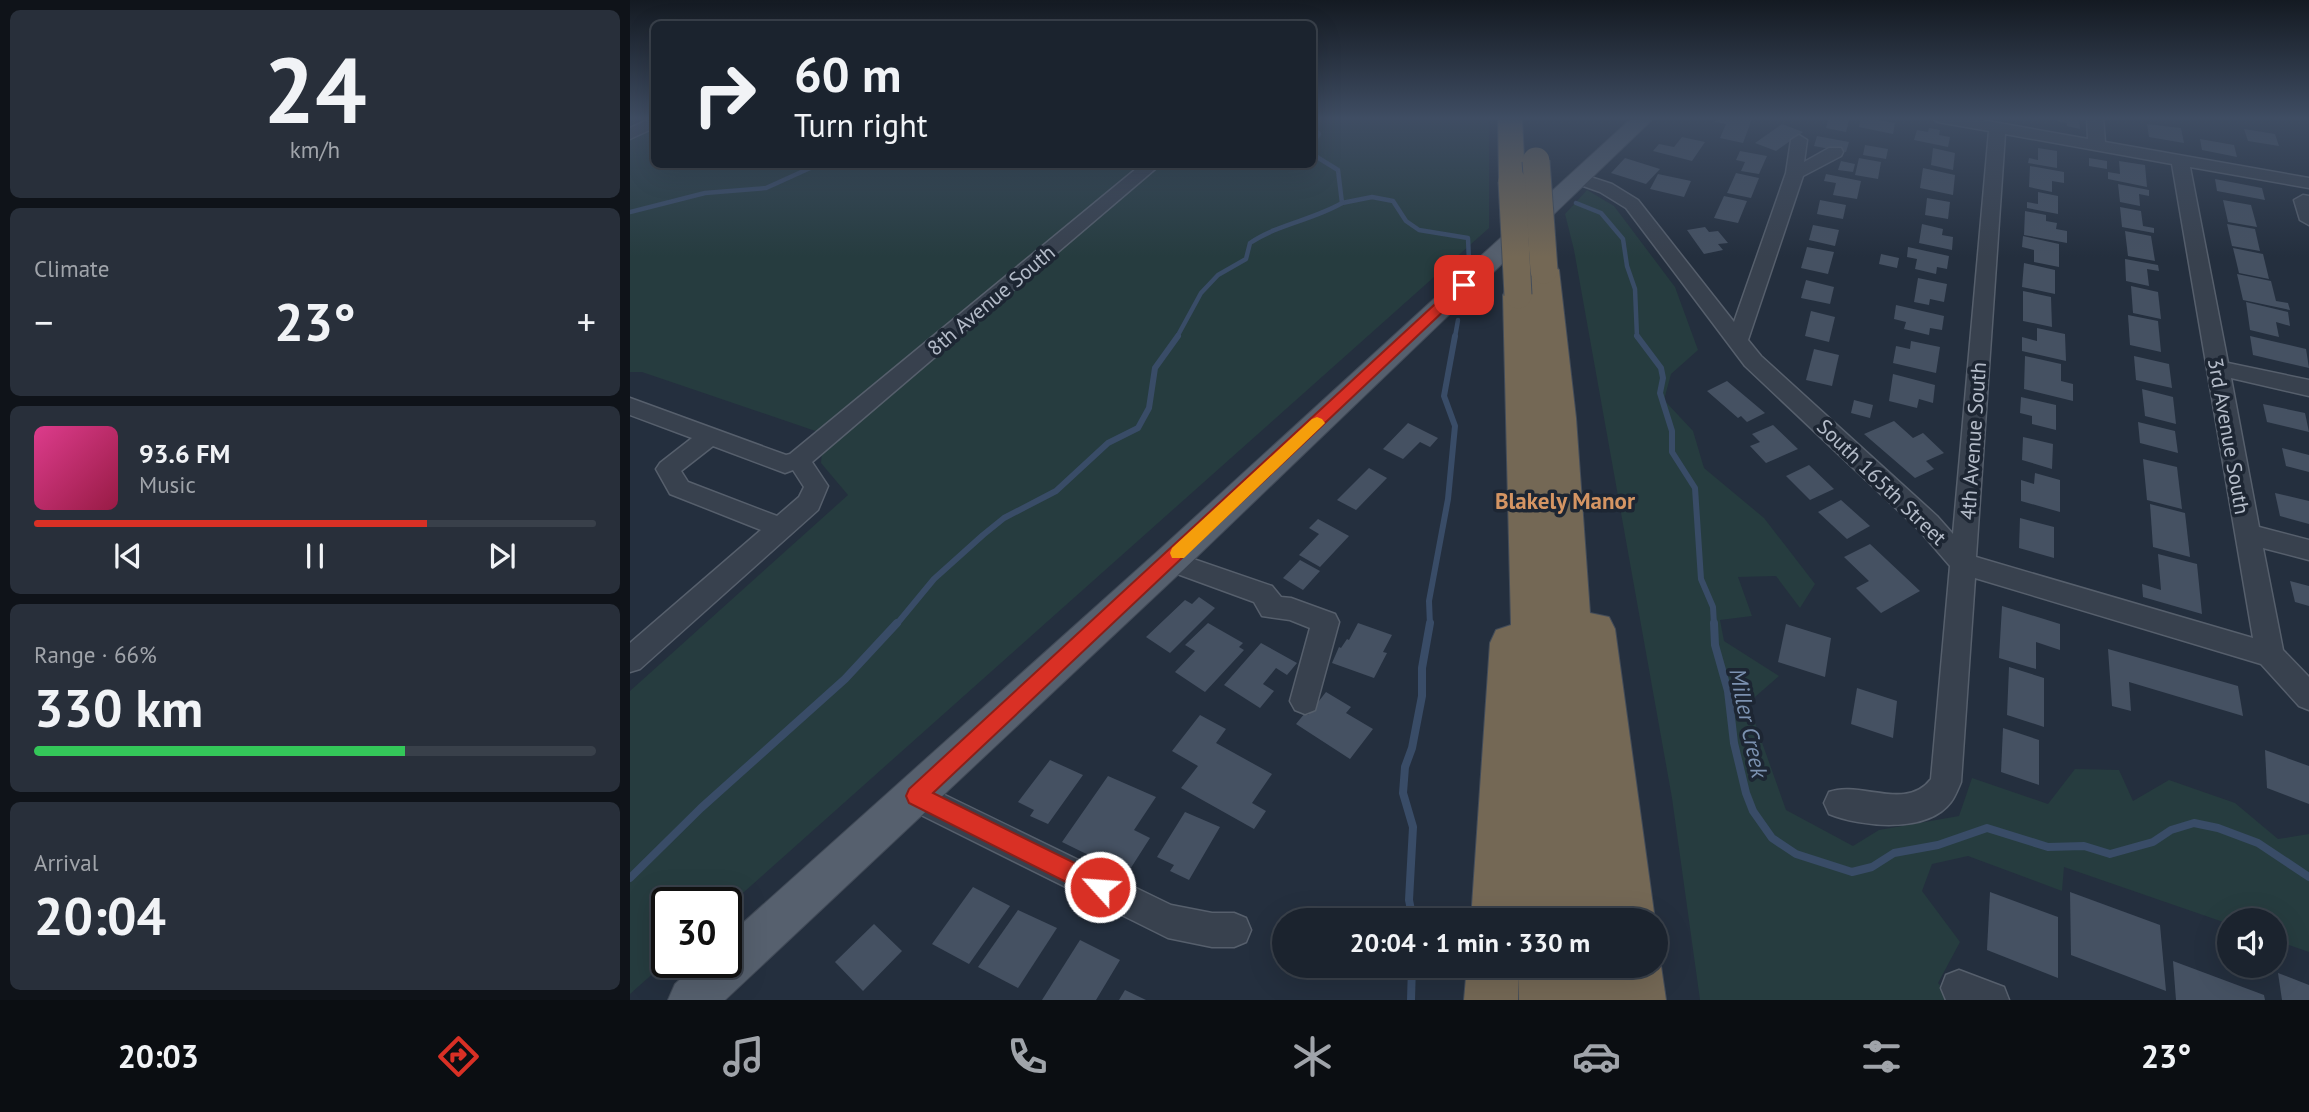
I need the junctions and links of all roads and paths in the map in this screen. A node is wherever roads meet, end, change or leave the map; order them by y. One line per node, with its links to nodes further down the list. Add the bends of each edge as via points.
1 (1511, 164): 25 (highway, bridge)
2 (1535, 164): 19 (highway, bridge)
3 (1594, 164): 11 (main road)
4 (1795, 164): 10 (street)
5 (1813, 164): 10 (street)
6 (1994, 164): 27 (street, 4th Avenue South)
7 (2180, 164): 16 (street, 3rd Avenue South)
8 (2200, 164): 12 (street)
9 (1148, 168): 21 (street, 8th Avenue South)
10 (1795, 173): 15 (street)
11 (1578, 178): 15 (street, South 165th Street, via 1632,204); 26 (main road)
12 (2309, 183)
13 (2309, 201): 14 (street, via 2303,200)
14 (2309, 220)
15 (1737, 343): 27 (street, South 165th Street, via 1928,523)
16 (2217, 368): 17 (street); 23 (street, 3rd Avenue South)
17 (2309, 388)
18 (630, 406): 20 (street)
19 (1559, 418): 36 (highway); 37 (highway, via 1575,471)
20 (710, 436): 21 (street, via 785,464); 22 (street, via 668,469 679,488)
21 (797, 460): 22 (street, via 816,486 815,494)
22 (781, 528): 29 (street)
23 (2246, 533): 24 (street); 28 (street, 3rd Avenue South)
24 (2309, 550)
25 (1528, 557): 34 (highway, via 1513,600); 35 (highway)
26 (1170, 561): 31 (street, via 1263,594 1272,608 1291,609 1325,622); 32 (main road)
27 (1964, 564): 28 (street, South 165th Street); 33 (street, 4th Avenue South, via 1946,780 1938,795 1916,806 1885,810)
28 (2270, 655): 30 (street)
29 (630, 660)
30 (2309, 697)
31 (1305, 701)
32 (916, 796): 38 (street, via 1168,921); 43 (main road)
33 (1840, 803)
34 (1497, 908)
35 (1543, 908)
36 (1592, 908)
37 (1629, 908)
38 (1234, 930)
39 (1492, 978): 44 (highway)
40 (1545, 978): 45 (highway)
41 (1598, 978): 46 (highway)
42 (1636, 978): 47 (highway)
43 (691, 1000)
44 (1491, 1000)
45 (1546, 1000)
46 (1599, 1000)
47 (1639, 1000)

